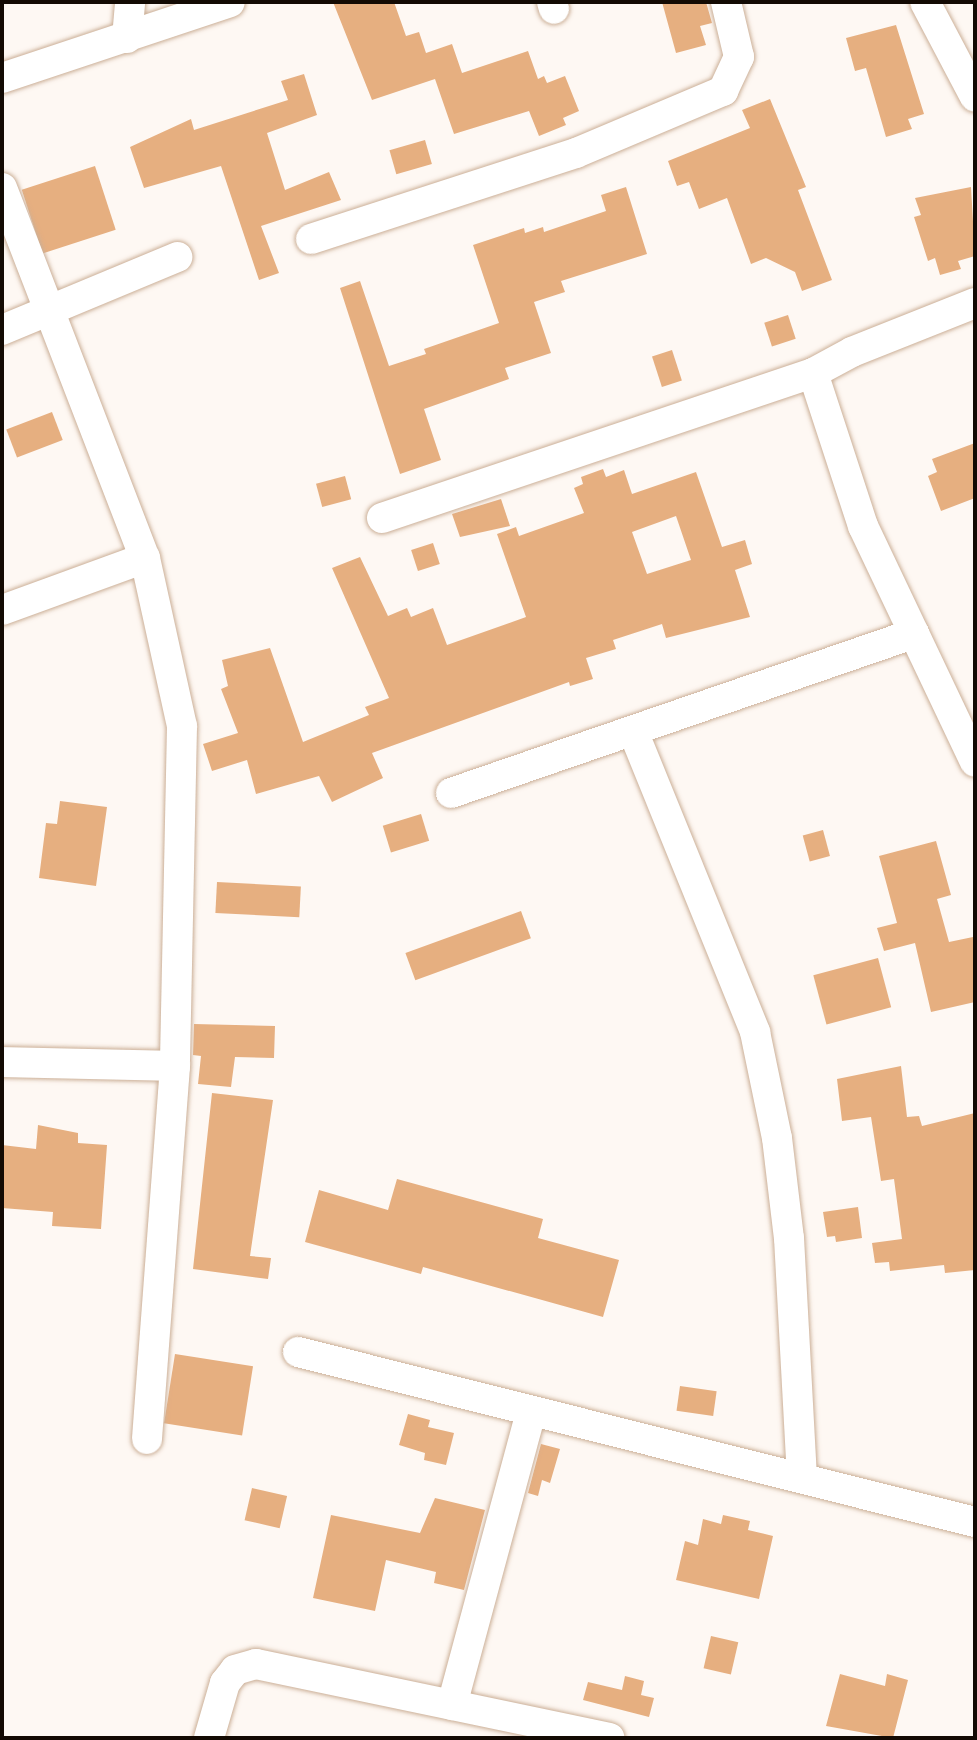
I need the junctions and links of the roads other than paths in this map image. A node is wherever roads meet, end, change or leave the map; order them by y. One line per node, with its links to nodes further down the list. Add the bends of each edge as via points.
1 (130, 2): 5 (street)
2 (230, 2): 5 (street)
3 (726, 2): 9 (street, via 739,57 723,91 576,153)
4 (925, 2): 7 (street)
5 (127, 38): 6 (street)
6 (2, 78)
7 (975, 97)
8 (2, 188): 12 (street)
9 (311, 239)
10 (177, 257): 12 (street)
11 (975, 303): 14 (street, via 879,340)
12 (47, 315): 13 (street); 16 (street)
13 (2, 330)
14 (813, 373): 15 (street); 18 (street, via 863,526)
15 (382, 518)
16 (145, 558): 17 (street); 23 (street, via 177,694 185,757)
17 (2, 610)
18 (914, 634): 19 (street); 20 (street)
19 (633, 731): 21 (street); 27 (street, via 755,1032 777,1138 789,1238)
20 (975, 762)
21 (451, 793)
22 (2, 1062): 23 (street)
23 (175, 1066): 26 (street)
24 (298, 1352): 25 (street)
25 (531, 1412): 27 (street, via 605,1425); 29 (street)
26 (147, 1439)
27 (802, 1475): 28 (street)
28 (975, 1522)
29 (452, 1705): 30 (street, via 256,1664 235,1670 225,1683); 31 (street)
30 (209, 1738)
31 (609, 1738)

